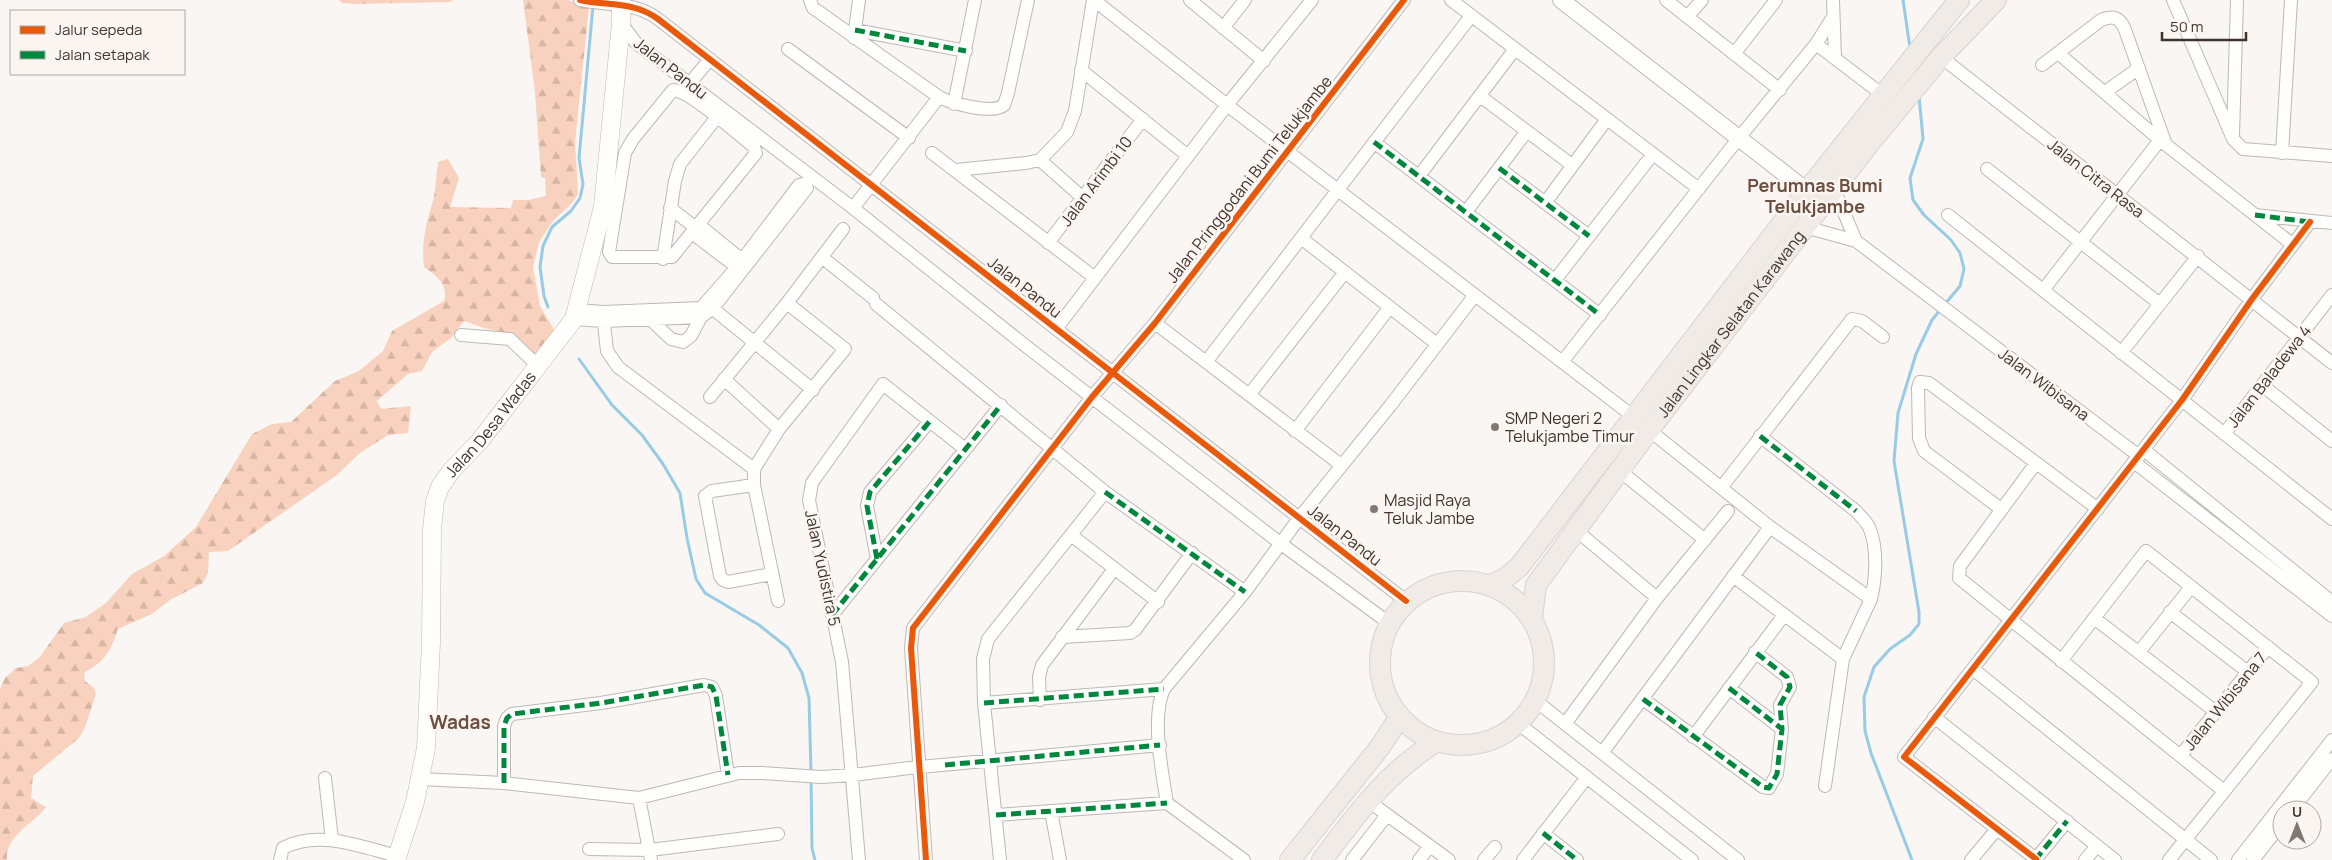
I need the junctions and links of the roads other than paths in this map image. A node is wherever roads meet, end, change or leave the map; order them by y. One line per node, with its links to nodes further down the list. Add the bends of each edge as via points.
1 (582, 0): 21 (street, Jalan Pandu)
2 (810, 0): 28 (street, via 813,8)
3 (859, 0): 28 (street)
4 (975, 0): 32 (street)
5 (1028, 0): 48 (street, via 1004,105 995,109)
6 (1093, 0): 41 (street); 49 (street)
7 (1190, 0): 27 (street)
8 (1245, 0): 27 (street)
9 (1312, 0): 38 (street)
10 (1404, 0): 59 (street, Jalan Pringgodani Bumi Telukjambe)
11 (1451, 0): 23 (street)
12 (1560, 0): 55 (street)
13 (1666, 0): 24 (street)
14 (1702, 0): 24 (street)
15 (1776, 0): 34 (street)
16 (1833, 0): 25 (street)
17 (1996, 0): 35 (main road, Jalan Lingkar Selatan Karawang)
18 (2173, 0): 56 (street)
19 (2237, 0): 56 (street)
20 (2291, 0): 61 (street)
21 (621, 2): 26 (main road, Jalan Desa Wadas); 37 (street, Jalan Pandu, via 649,12)
22 (1952, 2): 45 (main road, Jalan Lingkar Selatan Karawang)
23 (1471, 16): 31 (street); 57 (street)
24 (1687, 17): 34 (street)
25 (1833, 17): 29 (street); 36 (street)
26 (622, 23): 42 (street, Jalan Pandu, via 636,43); 111 (main road, Jalan Desa Wadas, via 603,207)
27 (1223, 28): 38 (street)
28 (855, 34): 32 (street); 47 (street)
29 (1816, 44): 36 (street); 43 (street)
30 (788, 49): 54 (street)
31 (1515, 50): 46 (street); 52 (street)
32 (966, 51): 48 (street)
33 (2058, 53): 39 (street); 40 (street, via 2101,20 2116,18 2124,27); 44 (street)
34 (1734, 54): 43 (street)
35 (1941, 57): 73 (main road, Jalan Lingkar Selatan Karawang); 76 (street, Jalan Citra Rasa)
36 (1835, 58): 45 (street)
37 (710, 59): 42 (street); 71 (street, Jalan Pandu)
38 (1264, 60): 49 (street)
39 (2042, 65)
40 (2139, 68): 44 (street); 58 (street)
41 (1081, 70): 51 (street); 65 (street, via 1074,118)
42 (690, 84): 81 (street, Jalan Pandu)
43 (1780, 90): 55 (street)
44 (2105, 92): 58 (street)
45 (1883, 95): 75 (main road, Jalan Lingkar Selatan Karawang)
46 (1480, 96): 53 (street); 70 (street)
47 (939, 97): 48 (street); 54 (street)
48 (954, 104)
49 (1227, 106): 59 (street); 63 (street)
50 (716, 117): 80 (street, via 680,164); 88 (street, via 754,147 756,153); 97 (street, via 684,92 673,90 625,153 610,256)
51 (1143, 119): 63 (street); 78 (street, Jalan Arimbi 10)
52 (1607, 119): 62 (street); 66 (street)
53 (1527, 131): 66 (street); 67 (street)
54 (909, 138): 71 (street)
55 (1738, 138): 72 (street); 75 (street)
56 (2233, 140): 61 (street, via 2243,148)
57 (1374, 142): 70 (street); 74 (street)
58 (2163, 143): 76 (street); 84 (street)
59 (1287, 152): 74 (street); 115 (street, Jalan Pringgodani Bumi Telukjambe)
60 (932, 153): 69 (street)
61 (2282, 153): 64 (street)
62 (1653, 154): 72 (street); 90 (street)
63 (1188, 156): 101 (street)
64 (2332, 156)
65 (1040, 160): 69 (street); 78 (street)
66 (1572, 165): 79 (street)
67 (1499, 168): 79 (street); 82 (street)
68 (1987, 169): 93 (street)
69 (956, 170): 94 (street)
70 (1419, 176): 82 (street)
71 (872, 185): 81 (street); 116 (street, Jalan Pandu)
72 (1699, 189): 113 (street)
73 (1834, 189): 87 (main road, Jalan Lingkar Selatan Karawang); 92 (street)
74 (1338, 190): 91 (street); 104 (street)
75 (1806, 191): 137 (main road, Jalan Lingkar Selatan Karawang)
76 (2116, 194): 93 (street); 96 (street, Jalan Citra Rasa)
77 (796, 195): 99 (street)
78 (1082, 198): 94 (street, Jalan Arimbi 10)
79 (1545, 203): 90 (street)
80 (670, 208): 88 (street); 97 (street)
81 (853, 208): 133 (street, Jalan Pandu)
82 (1466, 212): 102 (street)
83 (1948, 215): 103 (street)
84 (2255, 215): 85 (street); 95 (street)
85 (2310, 222): 86 (street); 95 (street)
86 (2332, 223)
87 (1805, 227): 92 (street); 137 (main road, Jalan Lingkar Selatan Karawang)
88 (696, 229): 97 (street, via 677,254); 99 (street)
89 (843, 229): 98 (street)
90 (1589, 236): 102 (street)
91 (1301, 238): 100 (street); 123 (street)
92 (1856, 241): 145 (street, Jalan Wibisana)
93 (2081, 241): 103 (street); 108 (street)
94 (1048, 243): 101 (street)
95 (2292, 244): 106 (street)
96 (2198, 256): 106 (street, Jalan Citra Rasa); 108 (street)
97 (663, 258)
98 (823, 258): 107 (street); 135 (street)
99 (742, 265): 110 (street)
100 (1345, 272): 109 (street); 131 (street)
101 (1095, 278): 116 (street)
102 (1555, 280): 113 (street)
103 (2044, 289): 122 (street)
104 (1475, 295): 121 (street); 124 (street)
105 (2332, 295): 119 (street, Jalan Baladewa 4)
106 (2252, 299): 119 (street, Jalan Citra Rasa); 134 (street)
107 (787, 303): 120 (street); 130 (street, via 845,349)
108 (2160, 304): 122 (street)
109 (1390, 307): 121 (street); 139 (street)
110 (705, 309): 112 (street); 112 (street, via 691,336 683,342 671,339); 120 (street)
111 (576, 314): 114 (street); 126 (main road, Jalan Desa Wadas)
112 (654, 315): 114 (street)
113 (1600, 315): 124 (street)
114 (604, 316): 148 (street, via 607,351 618,367)
115 (1155, 323): 123 (street); 127 (street, Jalan Pringgodani Bumi Telukjambe)
116 (1056, 329): 127 (street, Jalan Pandu)
117 (461, 335): 126 (street, via 510,339)
118 (1883, 337): 141 (street, via 1862,321 1852,319)
119 (2299, 337): 125 (street, Jalan Citra Rasa); 129 (street, Jalan Baladewa 4)
120 (754, 343): 128 (street); 130 (street)
121 (1437, 344): 147 (street)
122 (2121, 353): 134 (street)
123 (1206, 362): 131 (street)
124 (1562, 362): 137 (street)
125 (2332, 363)
126 (538, 366): 219 (main road, Jalan Desa Wadas, via 479,442 452,470 435,501 428,730)
127 (1113, 373): 133 (street, Jalan Pringgodani Bumi Telukjambe); 156 (street, Jalan Pandu)
128 (724, 379): 132 (street); 138 (street)
129 (2262, 385): 140 (street, Jalan Baladewa 4); 142 (street)
130 (813, 390): 138 (street)
131 (1249, 395): 139 (street)
132 (710, 397)
133 (1092, 397): 143 (street, Jalan Pringgodani Bumi Telukjambe); 162 (street, Jalan Pandu)
134 (2182, 400): 140 (street); 145 (street)
135 (1001, 405): 143 (street); 144 (street)
136 (930, 421): 144 (street); 164 (street, via 870,492 867,506); 179 (street, Jalan Yudistira 5, via 883,384 816,477 809,500)
137 (1641, 423): 149 (main road, Jalan Lingkar Selatan Karawang); 151 (street); 169 (main road, Jalan Lingkar Selatan Karawang, via 1519,567)
138 (779, 429): 148 (street)
139 (1295, 431): 147 (street)
140 (2224, 434): 157 (street)
141 (1760, 436): 151 (street); 173 (street, via 1856,511 1868,525 1873,542 1874,568)
142 (2332, 441)
143 (1052, 449): 152 (street); 214 (street, Jalan Pringgodani Bumi Telukjambe, via 913,628 911,648)
144 (966, 450): 164 (street)
145 (2139, 456): 154 (street); 165 (street, via 2158,462); 165 (street, via 2150,475)
146 (2036, 463): 153 (street); 153 (street, via 1929,382 1920,382 1919,438 1924,452); 154 (street)
147 (1341, 465): 156 (street)
148 (754, 469): 150 (street)
149 (1620, 472): 159 (main road, Jalan Lingkar Selatan Karawang); 161 (street)
150 (754, 485): 167 (street); 167 (street, via 712,491 705,496 720,576 728,582)
151 (1721, 488): 158 (street)
152 (1106, 492): 160 (street); 163 (street)
153 (2001, 509): 184 (street, via 1960,566 1958,576)
154 (2098, 509): 184 (street)
155 (1728, 511): 161 (street)
156 (1300, 517): 162 (street); 175 (street, Jalan Pandu)
157 (2332, 519)
158 (1770, 527): 168 (street); 173 (street)
159 (1577, 531): 172 (street); 182 (main road, Jalan Lingkar Selatan Karawang, via 1536,586)
160 (1071, 535): 166 (street); 199 (street, via 988,640 983,659)
161 (1705, 540): 172 (street)
162 (1280, 543): 171 (street); 185 (street, Jalan Pandu)
163 (1192, 553): 171 (street); 176 (street)
164 (877, 559): 179 (street)
165 (2271, 561): 177 (street); 181 (street)
166 (1114, 569): 176 (street); 186 (street)
167 (772, 574): 174 (street)
168 (1734, 576): 180 (street); 196 (street)
169 (1490, 585): 175 (main road, via 1461,580 1432,586); 182 (main road, via 1512,597)
170 (2191, 587): 178 (street); 183 (street, via 2146,551); 187 (street)
171 (1245, 592): 195 (street)
172 (1657, 598): 204 (street)
173 (1870, 599): 190 (street)
174 (778, 601)
175 (1406, 601): 185 (main road)
176 (1158, 602): 186 (street, via 1140,626 1130,633)
177 (2332, 602)
178 (2170, 612): 189 (street); 193 (street)
179 (832, 615): 216 (street, Jalan Yudistira 5, via 844,678)
180 (1784, 615): 188 (street); 190 (street)
181 (2332, 616)
182 (1532, 618): 198 (main road, via 1545,656 1544,679)
183 (2094, 618): 189 (street); 191 (street)
184 (2010, 619): 191 (street); 192 (street)
185 (1389, 623): 201 (main road, via 1380,646 1379,672 1386,697)
186 (1062, 637): 197 (street, via 1042,665)
187 (2268, 647): 193 (street, Jalan Wibisana 7); 222 (street, via 2312,682)
188 (1755, 652): 194 (street); 205 (street, via 1780,671 1790,684 1780,706)
189 (2139, 652): 200 (street)
190 (1843, 659): 221 (street)
191 (2061, 660): 211 (street)
192 (1973, 669): 202 (street); 235 (street)
193 (2248, 672): 200 (street, Jalan Wibisana 7)
194 (1729, 688): 205 (street); 206 (street)
195 (1164, 689): 197 (street); 209 (street, via 1158,709)
196 (1643, 699): 206 (street); 210 (street)
197 (1040, 700): 199 (street)
198 (1536, 701): 203 (main road); 204 (street)
199 (984, 703): 213 (street)
200 (2216, 712): 211 (street, Jalan Wibisana 7)
201 (1400, 718): 208 (main road); 250 (main road)
202 (1934, 718): 230 (street); 231 (street, via 1904,757)
203 (1519, 724): 208 (main road, via 1499,737 1477,745); 217 (street)
204 (1565, 724): 210 (street)
205 (1782, 730): 206 (street, via 1777,774 1767,789)
206 (1693, 737)
207 (2332, 740): 265 (street)
208 (1436, 742): 224 (main road, via 1398,769)
209 (1160, 745): 213 (street); 226 (street)
210 (1602, 753): 259 (street)
211 (2181, 755): 222 (street)
212 (2332, 759): 225 (street)
213 (990, 760): 214 (street); 228 (street)
214 (918, 767): 216 (street); 246 (street, Jalan Pringgodani Bumi Telukjambe)
215 (728, 775): 216 (street, via 762,772 821,777); 220 (street, via 716,696 712,687 704,685 512,714 504,726); 223 (street)
216 (853, 775): 245 (street, Jalan Yudistira 5)
217 (1587, 777): 232 (street); 258 (street)
218 (325, 778): 236 (street)
219 (420, 779): 220 (street); 242 (main road, Jalan Desa Wadas)
220 (504, 784): 223 (street)
221 (1825, 786)
222 (2224, 791): 235 (street)
223 (639, 798): 241 (street)
224 (1367, 800): 229 (street); 251 (main road)
225 (2300, 800)
226 (1167, 803): 227 (street); 249 (street)
227 (1050, 811): 228 (street); 248 (street)
228 (996, 815): 247 (street)
229 (1387, 815): 237 (street); 252 (street)
230 (2066, 821): 238 (street); 243 (street)
231 (1997, 829): 243 (street); 260 (street)
232 (1543, 833): 256 (street); 257 (street)
233 (778, 834): 241 (street)
234 (2272, 836): 266 (street)
235 (2185, 839): 263 (street); 264 (street)
236 (332, 840): 242 (street); 244 (street, via 286,846 281,850)
237 (1430, 846): 253 (street); 254 (street)
238 (2097, 846): 261 (street); 262 (street)
239 (1496, 847): 255 (street)
240 (590, 849): 241 (street)
241 (651, 855)
242 (396, 858)
243 (2035, 859)
244 (280, 860)
245 (859, 860)
246 (926, 860)
247 (1000, 860)
248 (1060, 860)
249 (1244, 860)
250 (1290, 860)
251 (1322, 860)
252 (1352, 860)
253 (1420, 860)
254 (1449, 860)
255 (1484, 860)
256 (1523, 860)
257 (1577, 860)
258 (1692, 860)
259 (1738, 860)
260 (1971, 860)
261 (2085, 860)
262 (2115, 860)
263 (2169, 860)
264 (2211, 860)
265 (2238, 860)
266 (2253, 860)

